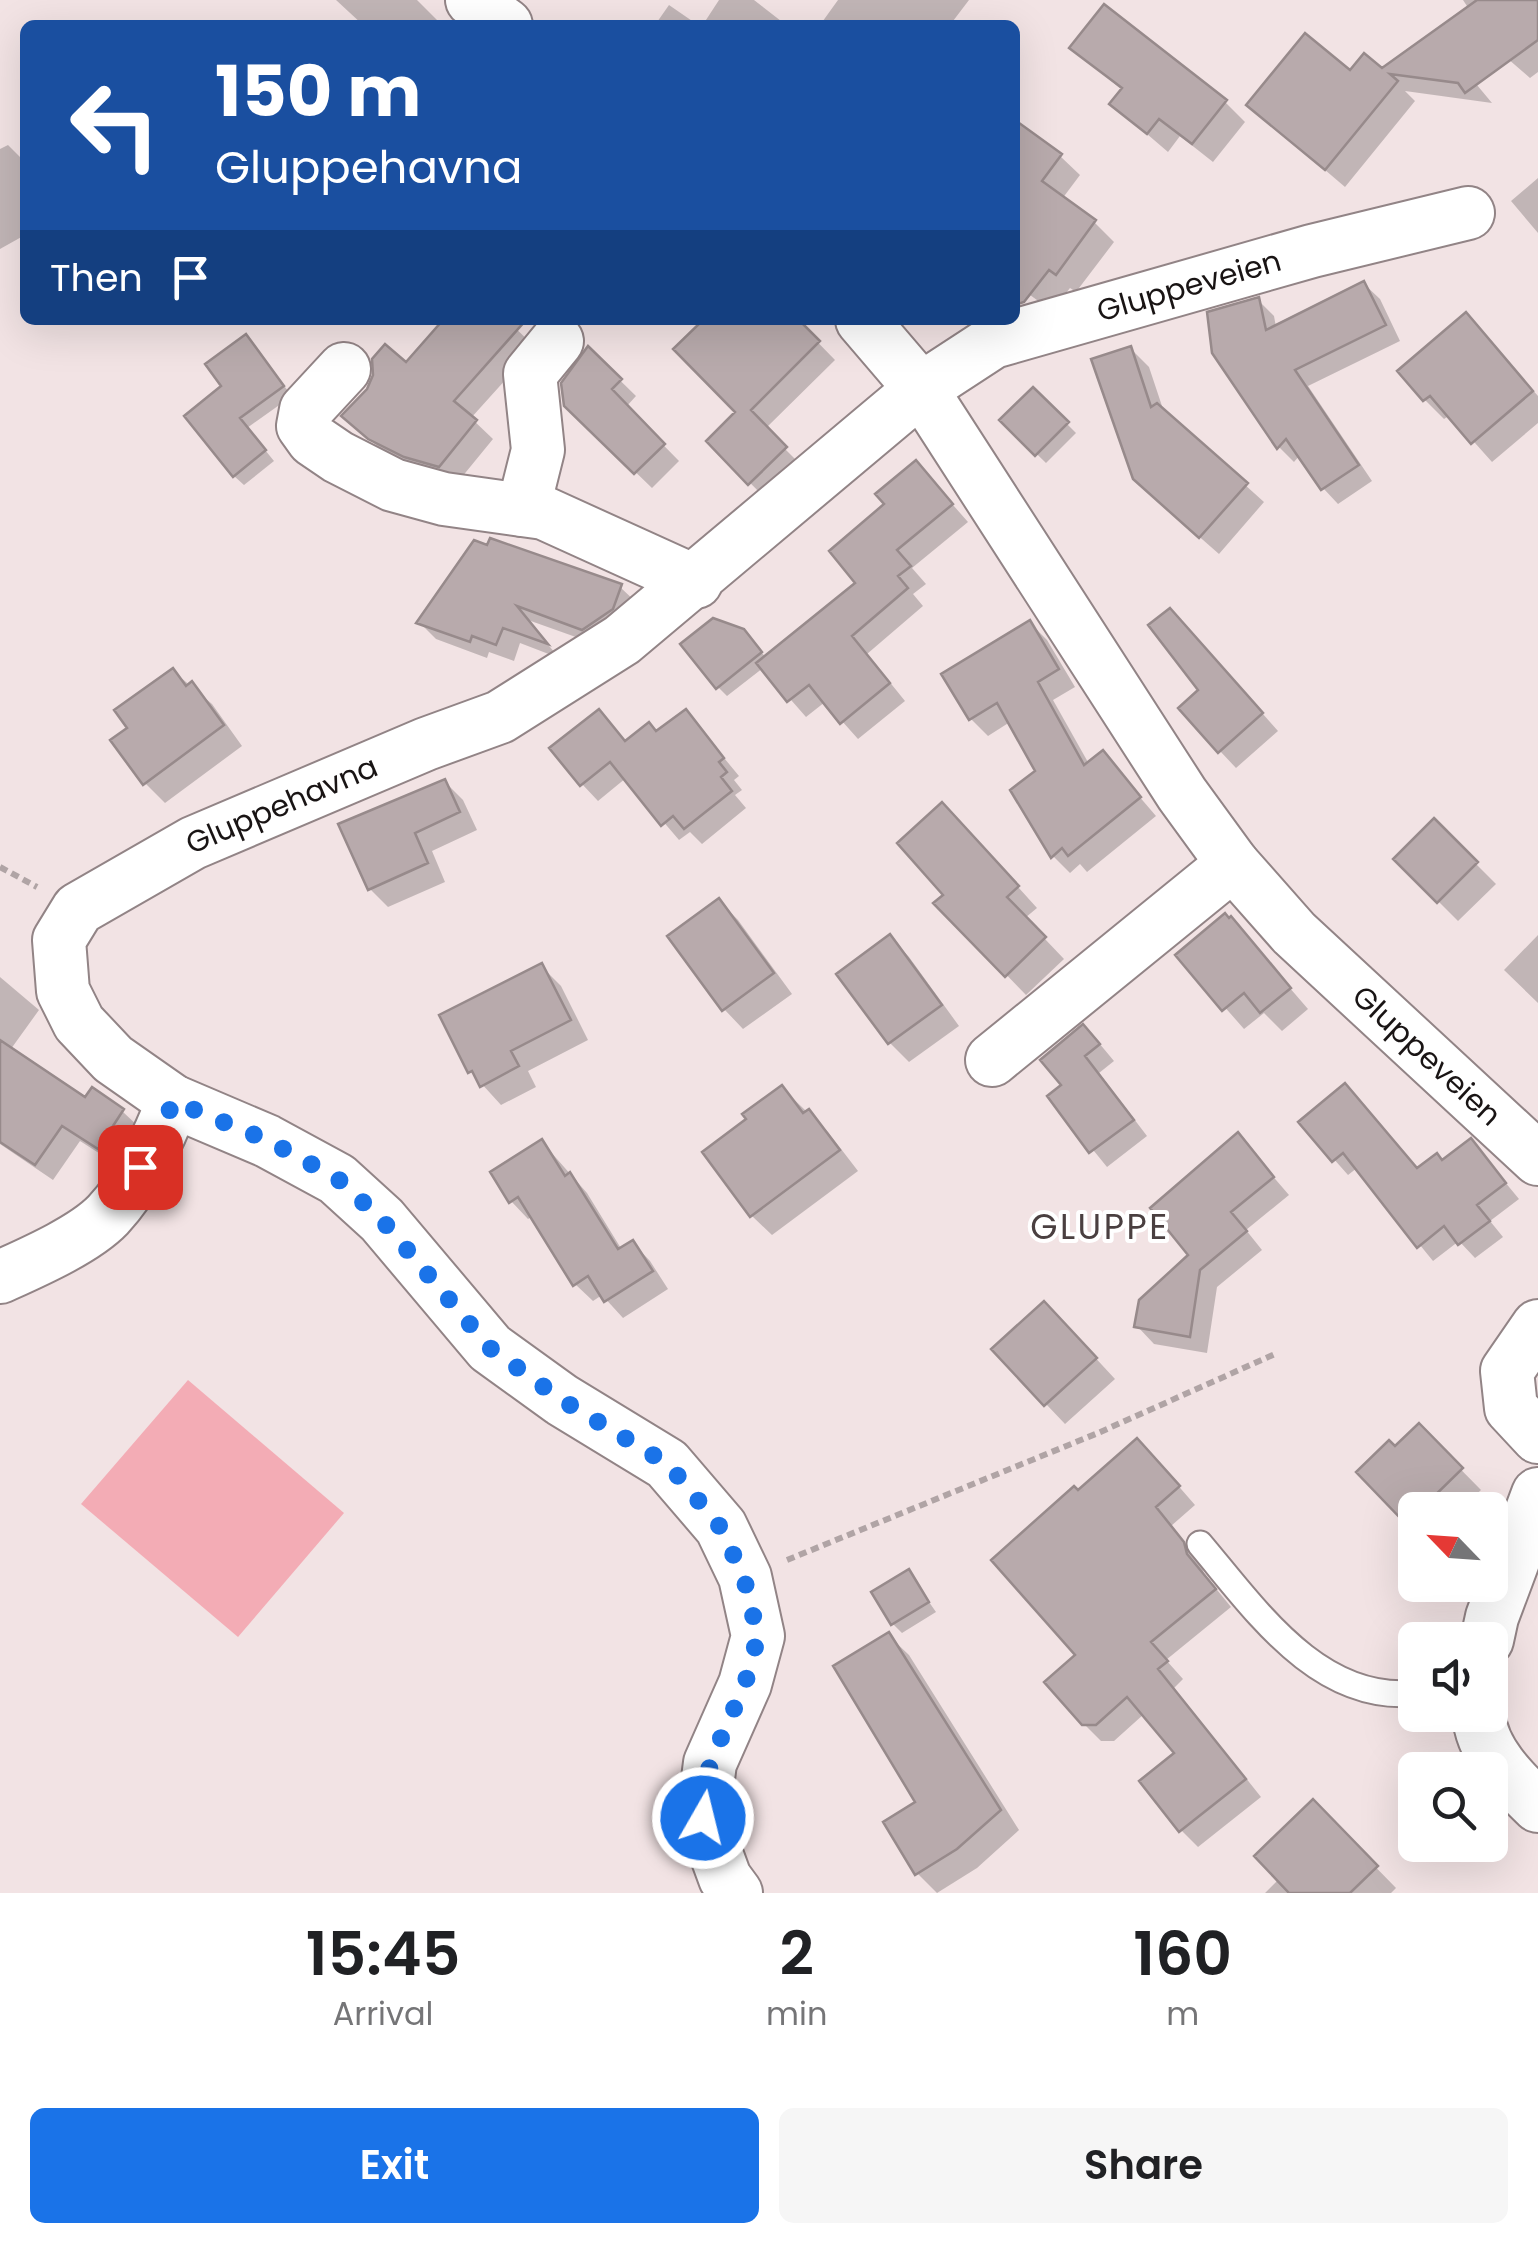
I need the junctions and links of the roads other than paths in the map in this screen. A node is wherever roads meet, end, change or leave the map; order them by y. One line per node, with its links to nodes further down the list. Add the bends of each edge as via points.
1 (472, 0): 2 (street)
2 (499, 20)
3 (1468, 213): 7 (street, Gluppeveien, via 993,342)
4 (866, 325): 7 (street, Gluppeveien)
5 (557, 341): 8 (street, via 530,374 538,450)
6 (344, 369): 8 (street, via 306,410 303,426 314,440 393,485)
7 (921, 389): 9 (street, Gluppehavna); 10 (street, Gluppeveien)
8 (523, 510): 9 (street, via 544,513)
9 (696, 582): 12 (street, Gluppehavna, via 622,640 500,717 193,843 78,909 59,940 63,992 113,1060)
10 (1234, 864): 11 (street); 13 (street, Gluppeveien, via 1294,933)
11 (992, 1060)
12 (173, 1101): 14 (street, via 158,1142 107,1216 44,1258); 23 (street, Gluppehavna, via 337,1178 382,1220 490,1348 668,1464 721,1528 744,1578 758,1636 710,1763 703,1818)
13 (1538, 1159)
14 (0, 1277)
15 (1538, 1326): 16 (street, via 1507,1371 1511,1408)
16 (1538, 1437)
17 (1538, 1494): 19 (street)
18 (1200, 1544): 20 (lane, via 1306,1659 1366,1690)
19 (1491, 1622)
20 (1398, 1692)
21 (1480, 1732): 22 (street)
22 (1538, 1806)
23 (736, 1893)

